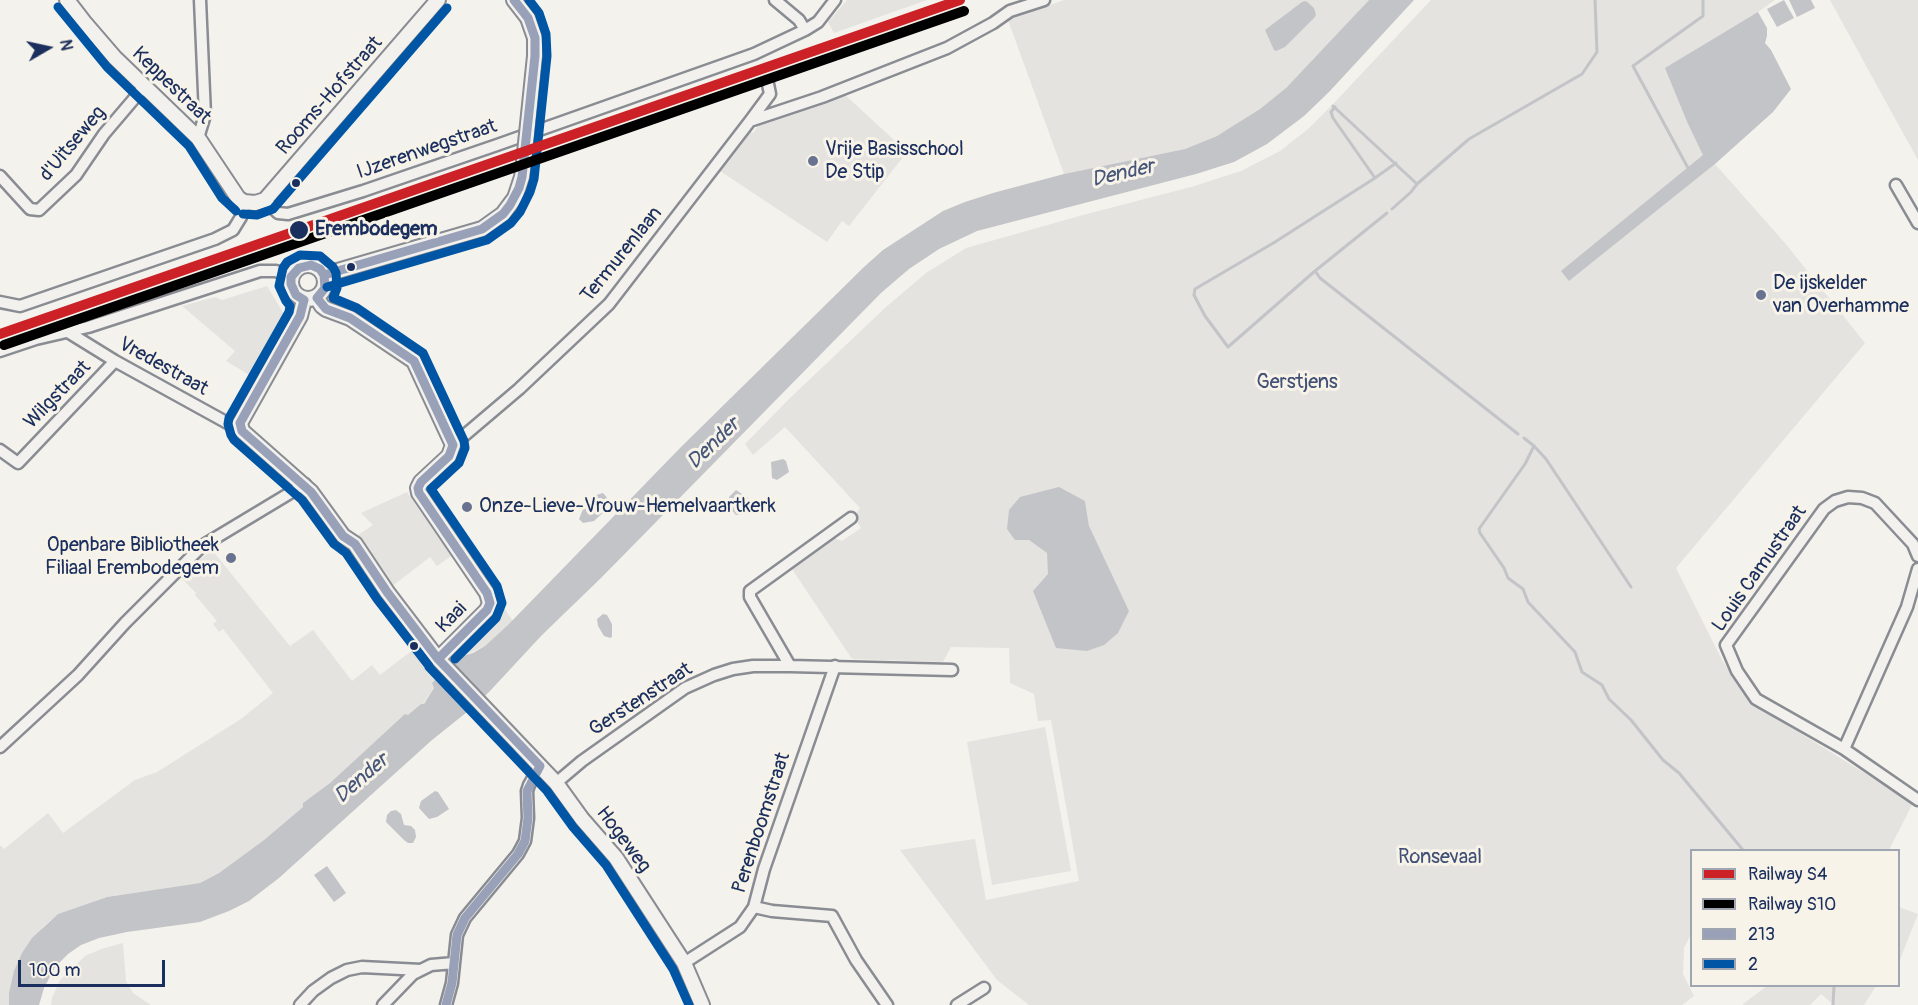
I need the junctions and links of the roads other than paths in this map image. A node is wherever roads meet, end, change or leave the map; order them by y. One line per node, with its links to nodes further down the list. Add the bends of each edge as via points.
1 (68, 0): 10 (street, Keppestraat)
2 (200, 0): 12 (street, via 205,115)
3 (438, 0): 15 (street, Rooms-Hofstraat)
4 (514, 0): 18 (street, bridge, via 528,18 536,56 522,177 514,198 502,214 482,229)
5 (775, 0): 8 (street)
6 (835, 0): 8 (street, IJzerenwegstraat, via 824,17)
7 (1044, 0): 11 (street, via 1010,11 947,48)
8 (805, 30): 15 (street, IJzerenwegstraat, via 754,54 363,191 291,213 278,213)
9 (768, 84): 11 (street, Termurenlaan, via 770,94)
10 (144, 87): 12 (street, Keppestraat); 13 (street, d'Uitseweg, via 76,175 39,210 30,209)
11 (750, 121): 26 (street, Termurenlaan, via 609,304)
12 (198, 138): 16 (street, Keppestraat)
13 (0, 176)
14 (1896, 185): 17 (street)
15 (265, 200): 16 (street)
16 (244, 202): 21 (street, via 241,217 232,230 215,239 20,306)
17 (1918, 223)
18 (324, 275): 19 (street, via 316,267 304,266); 20 (street, via 325,288)
19 (291, 277): 20 (street, via 296,296); 22 (street, via 276,271 260,272)
20 (310, 299): 25 (street, via 240,423); 26 (street, via 350,318 414,361)
21 (0, 302)
22 (68, 332): 23 (street); 24 (street, Vredestraat)
23 (0, 351)
24 (115, 361): 25 (street, Vredestraat); 27 (street, Wilgstraat, via 18,463)
25 (242, 431): 28 (street, Hogeweg)
26 (453, 445): 32 (street, Kaai, via 448,456 420,482 419,493 490,603)
27 (0, 450)
28 (304, 484): 32 (street, Hogeweg); 36 (street, via 202,546 78,675)
29 (850, 518): 33 (street, via 750,591)
30 (1918, 556): 37 (street, Louis Camustraat, via 1913,544 1875,503 1848,497 1835,501 1824,509 1726,645 1737,671 1756,699)
31 (1918, 569): 37 (street, via 1907,607)
32 (442, 663): 38 (street, Hogeweg)
33 (790, 666): 34 (street, Gerstenstraat); 39 (street, Gerstenstraat, via 733,669 685,687)
34 (835, 666): 35 (street, Gerstenstraat); 41 (street, Perenboomstraat)
35 (952, 670)
36 (0, 747)
37 (1844, 749): 40 (street, Louis Camustraat)
38 (540, 766): 39 (street, Hogeweg); 42 (street, via 527,791 525,841 465,918 457,934)
39 (556, 783): 43 (street, Hogeweg, via 616,858)
40 (1918, 800)
41 (754, 907): 43 (street, Perenboomstraat, via 740,927); 50 (street, via 832,916)
42 (454, 963): 44 (street); 48 (street)
43 (684, 963): 49 (street, Hogeweg)
44 (421, 970): 46 (street, via 347,970 331,978); 47 (street)
45 (984, 988): 51 (street)
46 (300, 1005)
47 (383, 1005)
48 (446, 1005)
49 (702, 1005)
50 (887, 1005)
51 (959, 1005)

